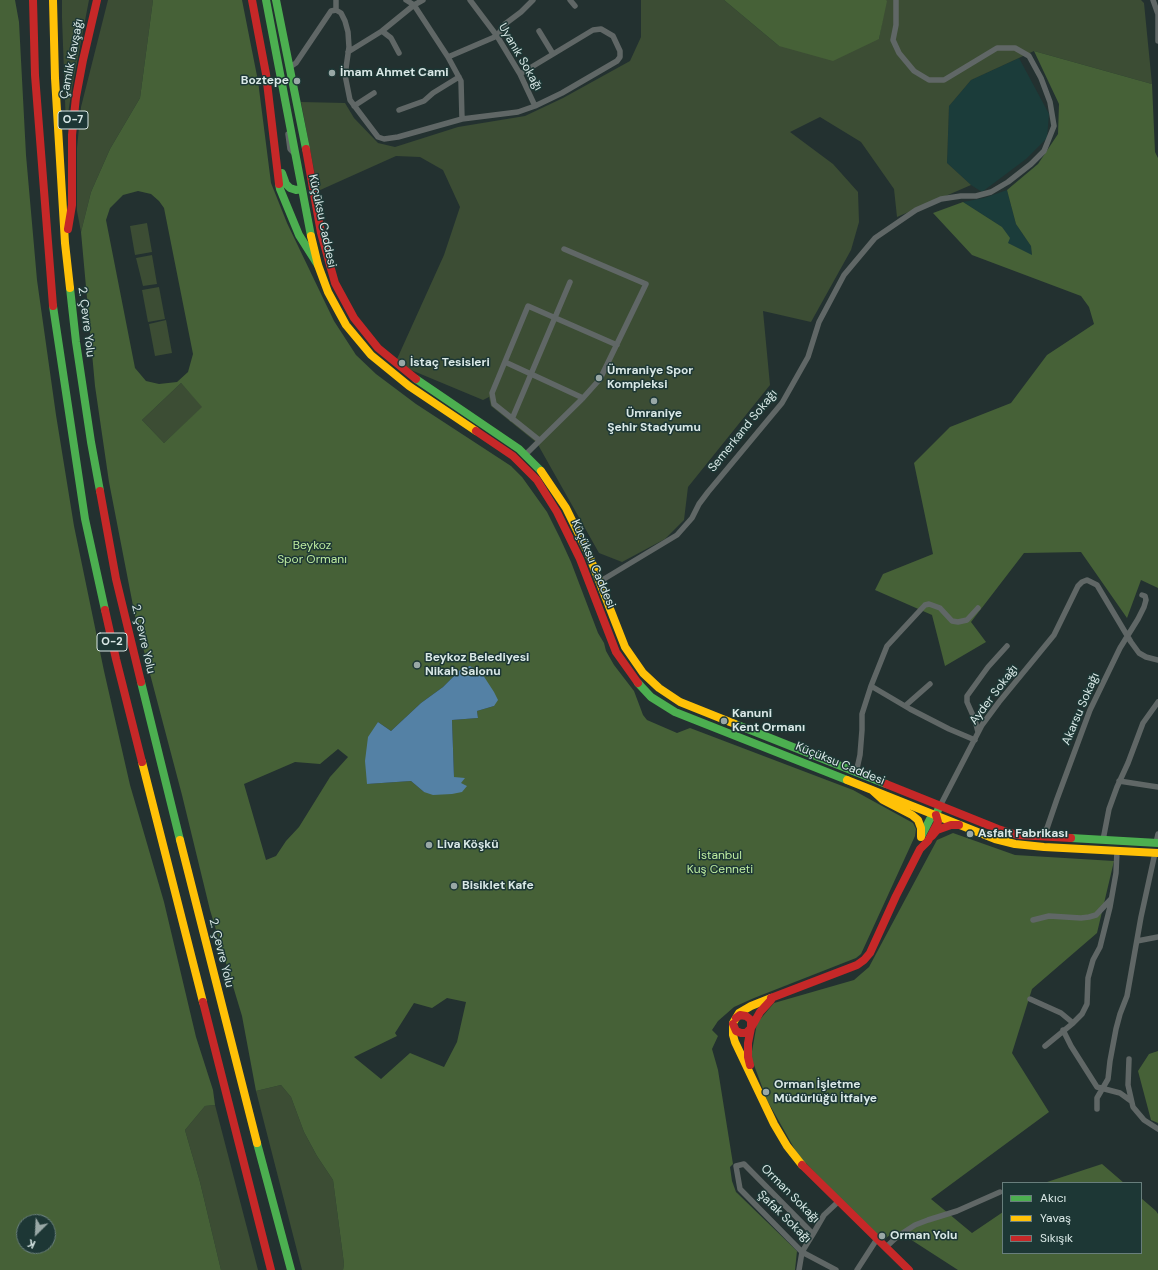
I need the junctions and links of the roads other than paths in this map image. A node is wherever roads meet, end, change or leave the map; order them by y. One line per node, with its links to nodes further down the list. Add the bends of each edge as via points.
1 (34, 0): 111 (main road, O-2, via 35,75 53,311 85,519 118,666)
2 (54, 0): 38 (main road, 2. Çevre Yolu / O-2, via 55,78)
3 (97, 0): 38 (main road, Çamlık Kavşağı / O-7, via 76,97 72,135 72,205)
4 (252, 0): 34 (main road)
5 (266, 0): 27 (main road, Küçüksu Caddesi)
6 (276, 0): 26 (main road, Küçüksu Caddesi)
7 (336, 0): 17 (street)
8 (406, 0): 15 (street)
9 (423, 0): 15 (street)
10 (470, 0): 20 (street, Uyanık Sokağı)
11 (533, 0): 20 (street, via 505,24)
12 (570, 0): 16 (street)
13 (896, 0): 53 (street, Semerkand Sokağı, via 893,40 914,71 929,80 944,80 997,48 1014,48 1030,56 1050,102 1054,126 1044,151 1025,169 991,192 941,199 916,210 875,238 844,275 819,322 808,357 782,403 708,492 692,518 677,535)
14 (1153, 0): 21 (street, via 1158,14)
15 (414, 4): 18 (street); 25 (street)
16 (575, 6)
17 (336, 10): 22 (street, via 345,21); 26 (street, via 326,16 296,63)
18 (382, 31): 22 (street); 23 (street, via 391,38)
19 (539, 31): 24 (street)
20 (497, 36): 25 (street); 28 (street, Uyanık Sokağı)
21 (1158, 41)
22 (348, 52): 31 (street, via 345,75 350,100)
23 (399, 53)
24 (553, 54): 28 (street); 32 (street, via 593,30 601,29 613,36 620,57 618,61)
25 (448, 57): 29 (street)
26 (290, 67): 27 (main road); 36 (main road, Küçüksu Caddesi)
27 (280, 69): 37 (main road, Küçüksu Caddesi)
28 (520, 74): 32 (street, Uyanık Sokağı)
29 (459, 77): 33 (street, via 424,101); 35 (street)
30 (374, 93): 31 (street)
31 (354, 106): 35 (street, via 378,137 384,139)
32 (535, 106): 35 (street, via 518,112)
33 (399, 110)
34 (271, 112): 37 (main road, via 286,184 296,190); 40 (main road, via 280,189 299,235)
35 (462, 119)
36 (312, 179): 37 (main road); 43 (main road, Küçüksu Caddesi, via 321,233 334,283 354,318)
37 (302, 189): 40 (main road, Küçüksu Caddesi)
38 (65, 243): 112 (main road, 2. Çevre Yolu / O-2, via 90,442 116,580)
39 (564, 249): 44 (street, via 646,284)
40 (318, 265): 45 (main road, Küçüksu Caddesi, via 328,292 346,325)
41 (570, 282): 42 (street)
42 (555, 318): 44 (street); 46 (street, via 528,306); 47 (street)
43 (371, 339): 45 (main road); 51 (main road, Küçüksu Caddesi, via 378,348 415,378)
44 (617, 345): 48 (street, via 600,379)
45 (365, 347): 52 (main road, Küçüksu Caddesi, via 371,355 409,386)
46 (505, 362): 47 (street); 49 (street, via 492,394 494,404)
47 (532, 374): 48 (street); 49 (street)
48 (583, 398): 50 (street)
49 (512, 419): 50 (street)
50 (540, 440): 51 (street)
51 (525, 455): 52 (main road); 53 (main road, Küçüksu Caddesi, via 544,474 566,508)
52 (519, 462): 54 (main road, Küçüksu Caddesi, via 537,480 557,512)
53 (599, 582): 54 (main road); 57 (main road, Küçüksu Caddesi)
54 (590, 585): 58 (main road, Küçüksu Caddesi)
55 (1142, 595): 59 (street, Akarsu Sokağı, via 1146,600 1144,607)
56 (978, 608): 63 (street, via 967,620 958,622 952,621 940,608 925,605 886,646)
57 (620, 634): 58 (main road); 68 (main road, Küçüksu Caddesi, via 625,647 644,673 659,688 680,702)
58 (611, 637): 69 (main road, Küçüksu Caddesi, via 616,652 635,680 651,697 663,705)
59 (1128, 637): 61 (street, via 1146,658); 66 (street, Ayder Sokağı, via 1098,585 1087,580 1082,582 1054,635); 79 (street, Akarsu Sokağı, via 1120,648 1090,710)
60 (1007, 646): 66 (street, via 966,696)
61 (1158, 660)
62 (930, 684): 65 (street)
63 (871, 686): 65 (street); 70 (street, via 862,714 860,755)
64 (1158, 702): 71 (street, via 1143,723)
65 (905, 706): 67 (street)
66 (978, 732): 67 (street, Ayder Sokağı)
67 (975, 740): 74 (street, Ayder Sokağı)
68 (819, 758): 69 (main road); 70 (main road, Küçüksu Caddesi)
69 (815, 767): 73 (main road, Küçüksu Caddesi)
70 (856, 772): 74 (main road, Küçüksu Caddesi)
71 (1119, 781): 72 (street); 81 (street, via 1109,809)
72 (1158, 787)
73 (871, 789): 75 (main road, Küçüksu Caddesi); 80 (main road, via 883,800 918,820)
74 (940, 806): 75 (main road); 77 (main road, Küçüksu Caddesi)
75 (936, 815): 76 (main road, Küçüksu Caddesi); 77 (main road, via 943,813 979,827); 80 (main road, via 938,822)
76 (959, 824): 80 (main road, via 937,830); 84 (main road, Küçüksu Caddesi, via 995,839 1015,844)
77 (987, 825): 79 (main road, Küçüksu Caddesi, via 1017,834)
78 (1158, 834): 83 (street)
79 (1044, 837): 81 (main road, Küçüksu Caddesi)
80 (924, 839): 91 (main road, via 870,953 864,960)
81 (1103, 840): 82 (main road, Küçüksu Caddesi); 84 (main road)
82 (1118, 841): 83 (main road, Küçüksu Caddesi); 85 (main road)
83 (1157, 843): 86 (main road)
84 (1104, 850): 85 (main road, Küçüksu Caddesi)
85 (1117, 851): 86 (main road, Küçüksu Caddesi); 87 (street)
86 (1156, 853): 90 (street)
87 (1111, 898): 88 (street, via 1096,915 1089,918 1049,916); 94 (street, via 1100,947 1088,978 1087,1004)
88 (1033, 920)
89 (1158, 937): 90 (street)
90 (1137, 941): 100 (street, via 1127,996 1116,1030 1108,1079)
91 (772, 998): 93 (main road, via 739,1013); 95 (main road)
92 (1030, 998): 94 (street, via 1061,1013)
93 (734, 1021): 95 (main road, via 736,1031 741,1034); 95 (main road, via 740,1015 746,1016 751,1020); 99 (main road, via 735,1042)
94 (1073, 1023): 96 (street)
95 (751, 1028): 99 (main road, via 748,1057)
96 (1064, 1030): 97 (street); 100 (street, via 1071,1046 1098,1087)
97 (1045, 1046)
98 (1129, 1059): 101 (street, via 1128,1085)
99 (753, 1078): 106 (main road, via 787,1146 801,1164)
100 (1104, 1088): 101 (street, via 1120,1093); 102 (street, via 1097,1098)
101 (1131, 1101): 103 (street, via 1144,1120)
102 (1097, 1109)
103 (1158, 1129)
104 (740, 1190): 107 (street, Orman Sokağı, via 736,1166 744,1164); 110 (street, Şafak Sokağı)
105 (1000, 1192): 109 (street, via 957,1211 915,1225)
106 (839, 1201): 107 (street, Orman Sokağı, via 824,1215); 108 (main road)
107 (813, 1234): 110 (street)
108 (877, 1239): 109 (main road); 115 (street)
109 (886, 1247): 116 (main road)
110 (802, 1252): 113 (street); 114 (street, Şafak Sokağı)
111 (271, 1270)
112 (291, 1270)
113 (798, 1270)
114 (836, 1270)
115 (857, 1270)
116 (909, 1270)

